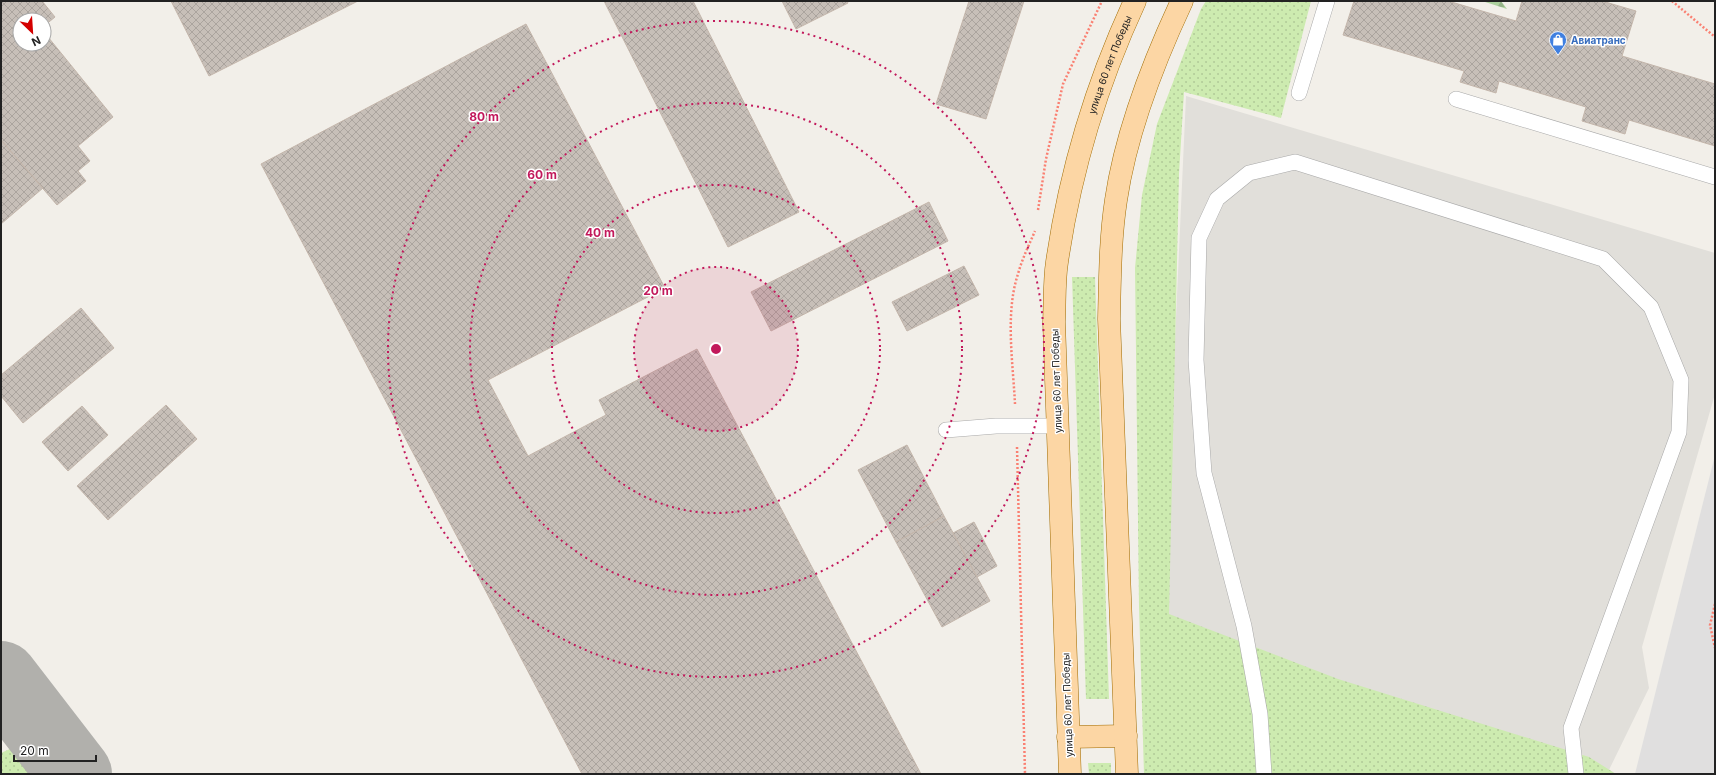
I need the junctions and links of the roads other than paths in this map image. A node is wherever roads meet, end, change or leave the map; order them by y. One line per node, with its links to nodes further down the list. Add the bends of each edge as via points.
1 (1135, 1): 7 (main road, улица 60 лет Победы, via 1121,30 1092,109 1066,213 1057,263 1054,322)
2 (1182, 1): 9 (main road, via 1133,127 1116,200 1110,261 1109,319)
3 (1327, 1): 4 (lane)
4 (1299, 93)
5 (1456, 99): 6 (lane)
6 (1715, 177)
7 (1057, 426): 8 (lane, via 996,426); 10 (main road, улица 60 лет Победы)
8 (946, 430)
9 (1126, 736): 10 (main road); 12 (main road)
10 (1068, 737): 11 (main road, улица 60 лет Победы)
11 (1070, 774)
12 (1127, 774)
13 (1264, 774): 14 (lane, via 1260,714 1244,626 1204,473 1196,360 1199,238 1217,199 1249,173 1295,162 1603,258 1651,308 1681,380 1679,432 1570,728)
14 (1576, 774)

